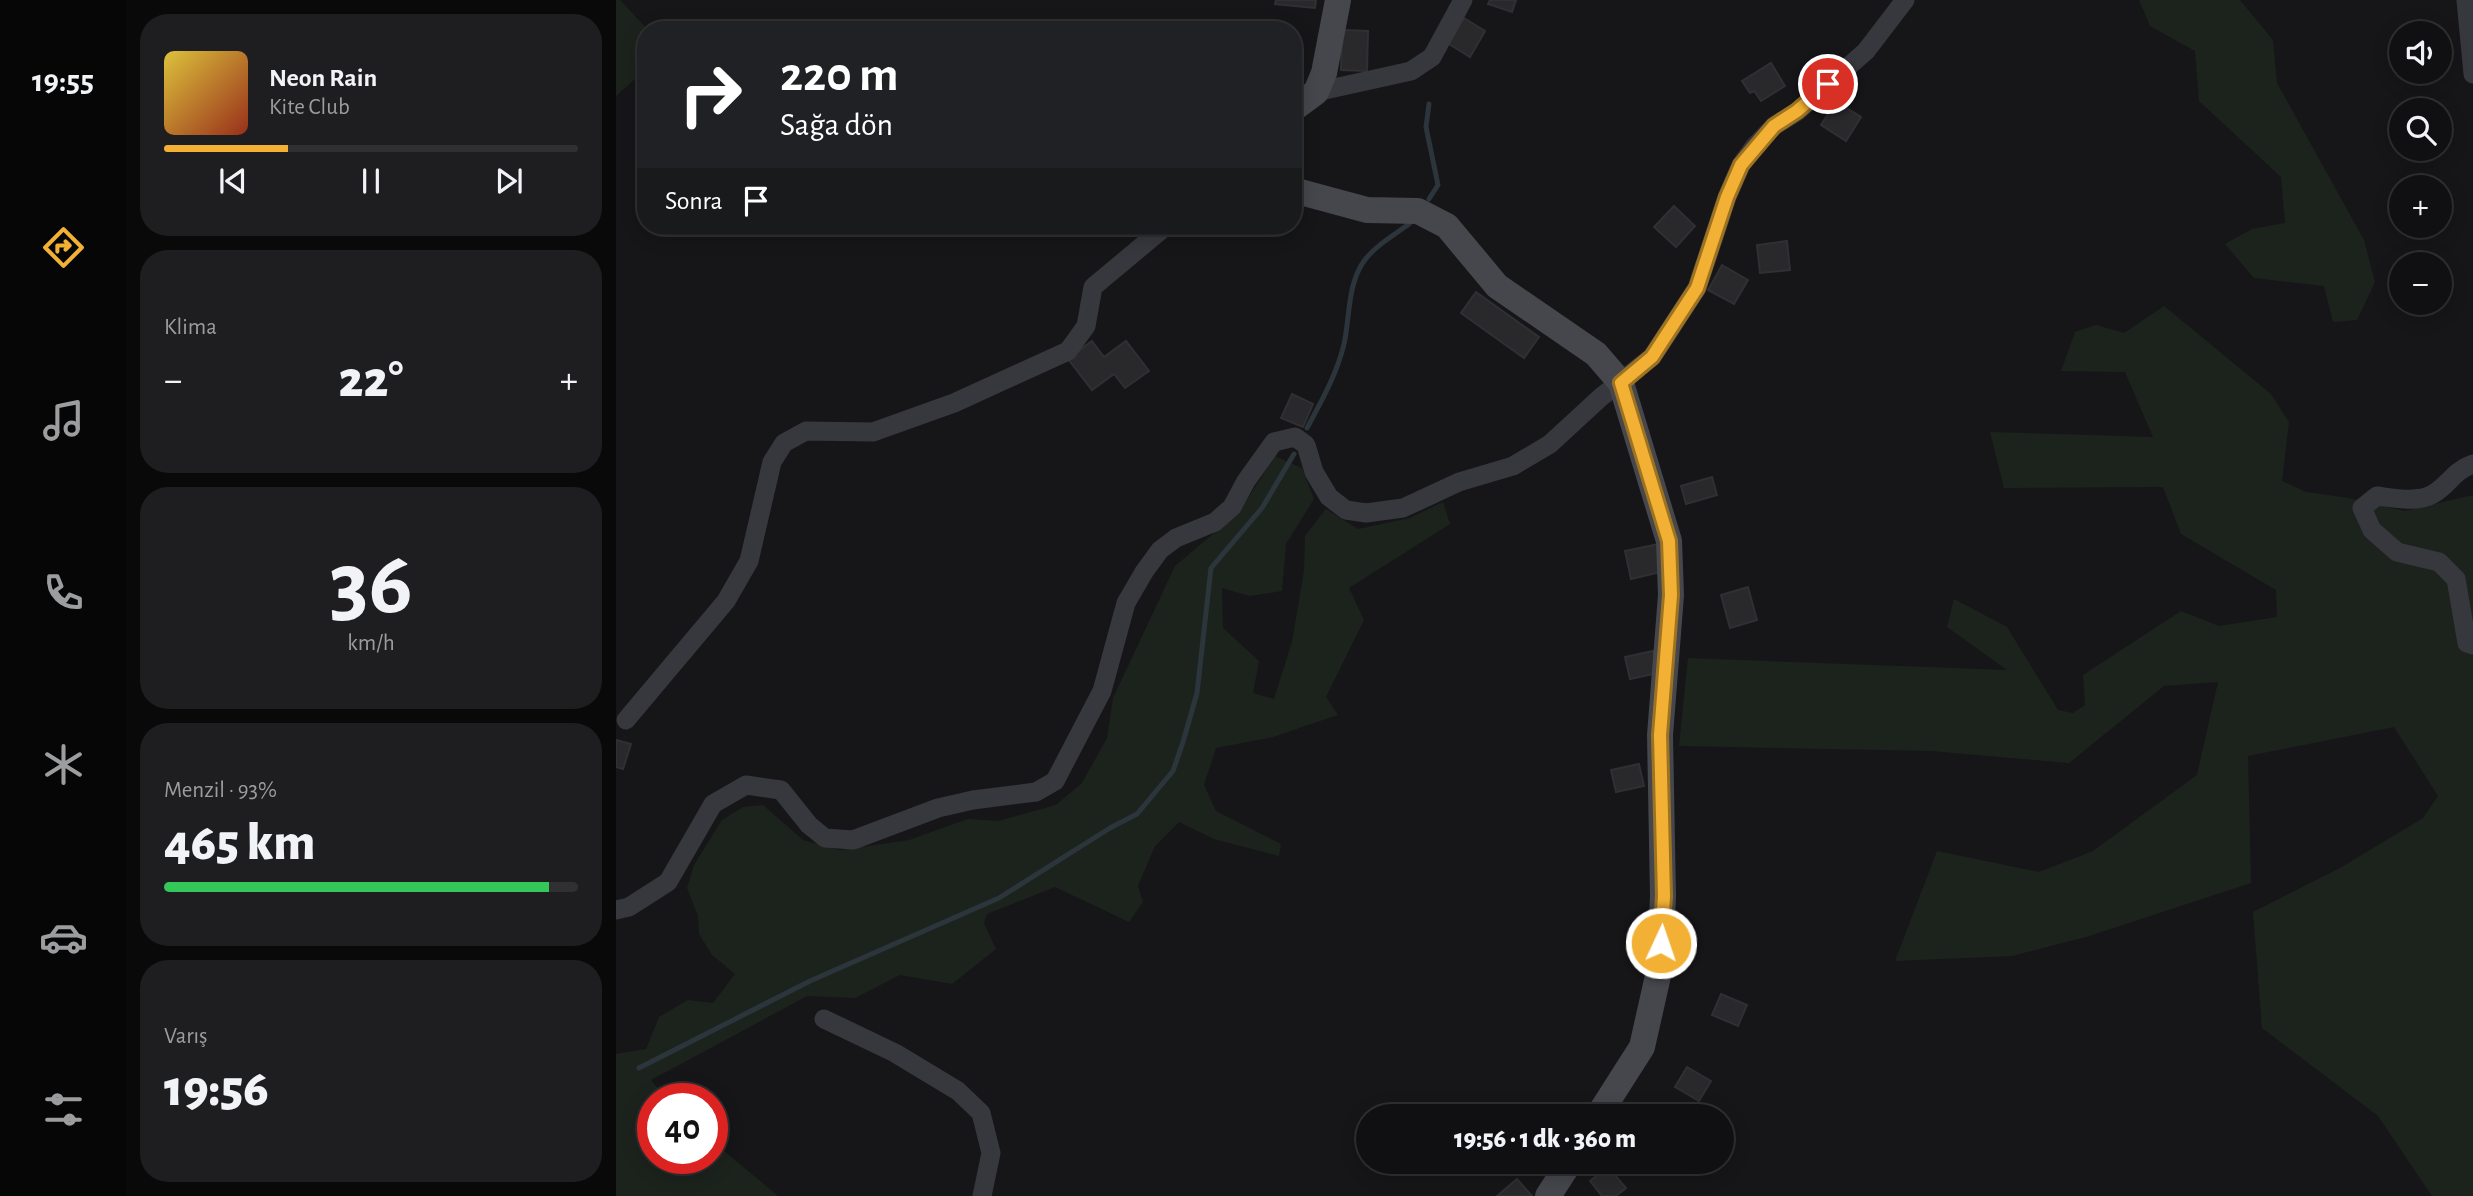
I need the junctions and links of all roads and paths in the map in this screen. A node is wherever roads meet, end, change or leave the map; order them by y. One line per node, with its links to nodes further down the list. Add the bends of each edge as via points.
1 (1338, 0): 6 (street)
2 (1463, 0): 6 (street, via 1432,57 1411,71)
3 (1905, 0): 10 (street, via 1866,51 1754,147 1727,197 1697,288 1652,357)
4 (2466, 0): 5 (street)
5 (2473, 74)
6 (1316, 92): 7 (street)
7 (1302, 102)
8 (1302, 193): 10 (street, via 1367,210 1418,211 1447,226 1497,286 1596,354)
9 (1155, 235): 13 (street, via 1093,287 1086,326 1068,351 954,403 873,432 806,431 784,443 772,461 750,561 726,601)
10 (1621, 383): 14 (street, via 1550,444 1514,466 1459,482 1403,508 1366,513 1346,510 1329,497 1314,472 1306,445 1295,436 1274,442 1232,507 1215,522 1176,538 1143,572 1126,603 1102,691 1055,780 1036,792 925,812 853,840 825,838 780,790 746,785 713,804 668,882 629,907); 16 (street, via 1669,541 1671,595 1660,735 1664,896 1660,967 1642,1047)
11 (2473, 464): 12 (street, via 2459,468 2432,494 2402,500 2377,496 2362,509 2372,530 2397,552 2440,562 2456,579 2467,643)
12 (2473, 645)
13 (626, 720)
14 (616, 909)
15 (824, 1020): 18 (street, via 895,1053 958,1091 981,1113 991,1153)
16 (1606, 1104)
17 (1562, 1174): 19 (street)
18 (982, 1196)
19 (1548, 1196)

